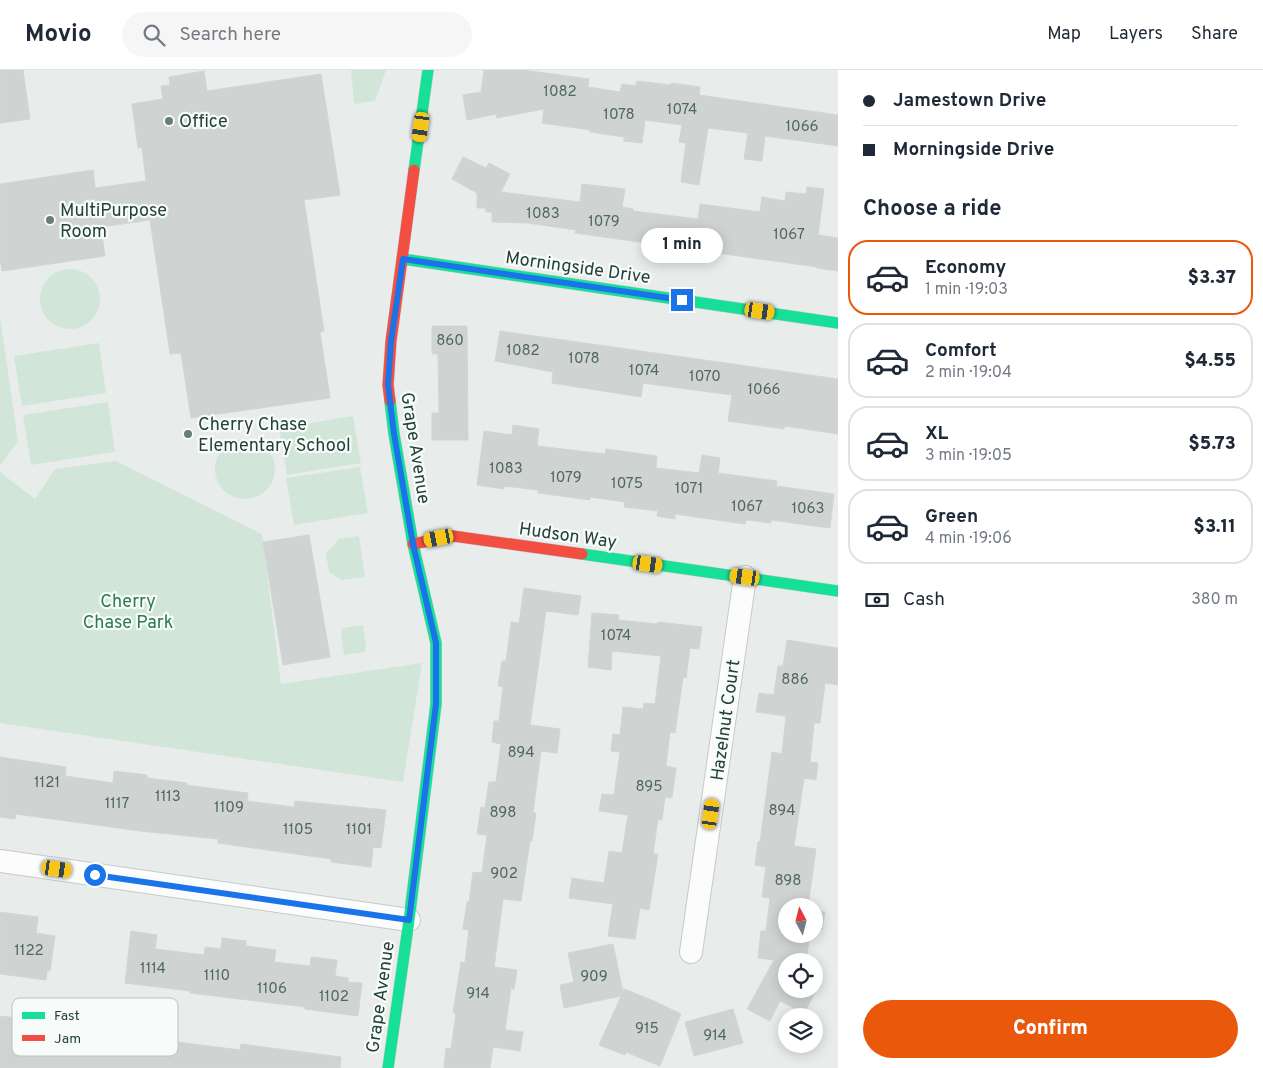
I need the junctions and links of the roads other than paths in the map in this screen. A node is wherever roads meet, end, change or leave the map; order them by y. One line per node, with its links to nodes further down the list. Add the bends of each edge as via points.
1 (428, 70): 2 (street, Grape Avenue)
2 (403, 259): 3 (street, Morningside Drive); 4 (street, Grape Avenue, via 388,385)
3 (838, 323)
4 (413, 544): 5 (street, Hudson Way, via 453,536); 8 (street, Grape Avenue, via 436,643 436,704)
5 (745, 577): 6 (street, Hudson Way); 9 (street, Hazelnut Court)
6 (838, 591)
7 (0, 861): 8 (street)
8 (409, 920): 10 (street, Grape Avenue)
9 (691, 952)
10 (388, 1068)

